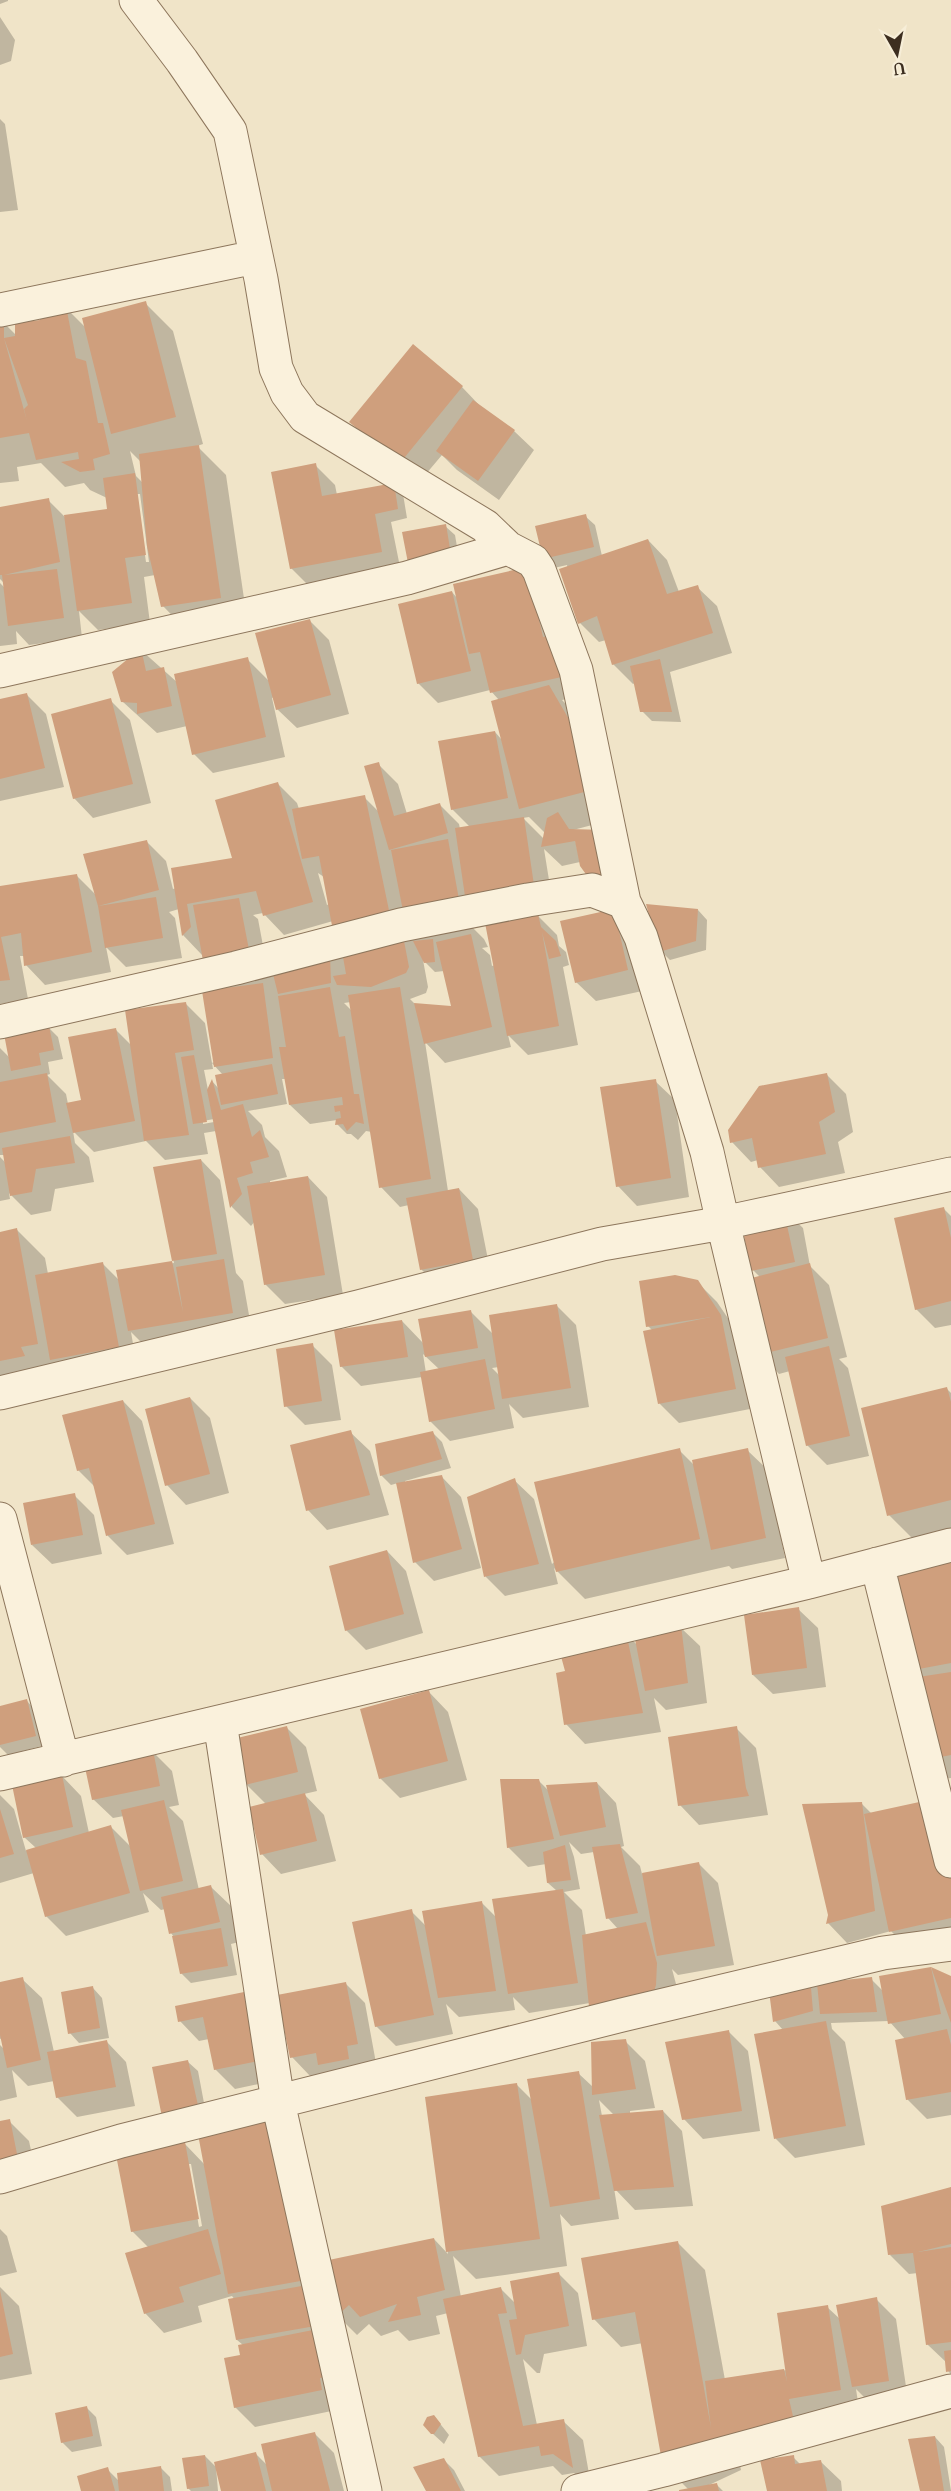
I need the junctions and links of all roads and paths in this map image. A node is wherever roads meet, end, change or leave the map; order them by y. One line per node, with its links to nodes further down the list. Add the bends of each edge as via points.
1 (136, 0): 2 (street, via 230,131)
2 (256, 257): 3 (street); 4 (street, via 276,368 287,393 305,417 485,526)
3 (0, 310)
4 (508, 548): 5 (street, via 406,578); 6 (street, via 533,561 539,570 576,670)
5 (0, 671)
6 (624, 902): 7 (street, via 592,890 482,909); 9 (street, via 641,938 706,1152)
7 (0, 1022)
8 (951, 1174): 9 (street)
9 (723, 1223): 10 (street, via 602,1244); 14 (street)
10 (0, 1393)
11 (0, 1518): 16 (street)
12 (951, 1545): 13 (street)
13 (878, 1564): 14 (street); 18 (street)
14 (809, 1582): 15 (street)
15 (220, 1722): 16 (street); 20 (street)
16 (63, 1760): 17 (street)
17 (0, 1774)
18 (951, 1861)
19 (951, 1944): 20 (street, via 883,1953)
20 (278, 2102): 21 (street); 23 (street)
21 (0, 2176)
22 (951, 2391): 24 (street)
23 (365, 2491)
24 (578, 2491)

